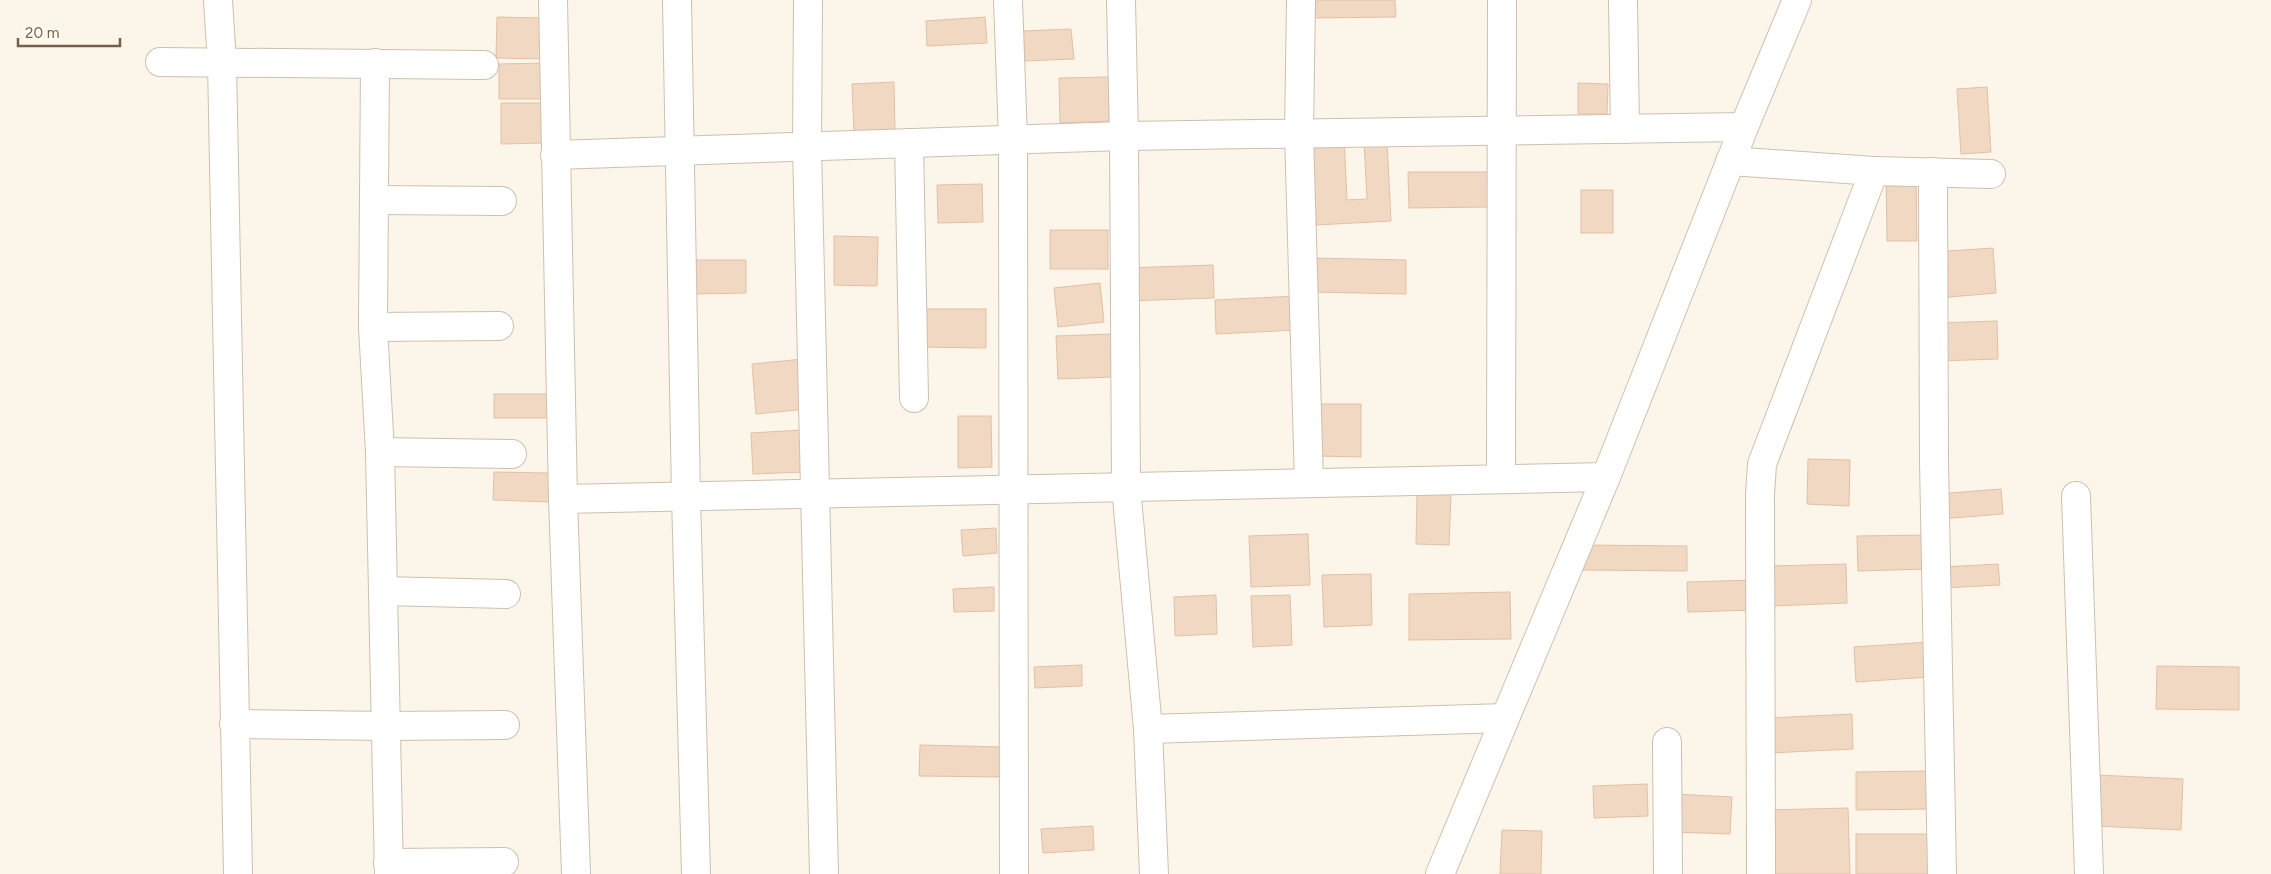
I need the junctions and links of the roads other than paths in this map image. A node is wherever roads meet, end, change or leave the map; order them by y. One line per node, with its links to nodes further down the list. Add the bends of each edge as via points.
1 (218, 0): 12 (street)
2 (553, 0): 24 (street)
3 (678, 0): 23 (street)
4 (808, 0): 22 (street)
5 (1008, 0): 20 (street)
6 (1121, 0): 19 (street)
7 (1301, 0): 18 (street)
8 (1502, 0): 17 (street)
9 (1623, 0): 16 (street)
10 (1797, 0): 15 (street)
11 (160, 62): 12 (street)
12 (222, 63): 13 (street); 48 (street)
13 (375, 63): 14 (street); 29 (street)
14 (484, 65)
15 (1744, 127): 16 (street); 25 (street)
16 (1625, 129): 17 (street)
17 (1503, 130): 18 (street); 37 (street)
18 (1299, 134): 19 (street); 38 (street)
19 (1124, 136): 20 (street); 39 (street)
20 (1012, 140): 21 (street); 40 (street)
21 (909, 143): 22 (street); 33 (street)
22 (807, 147): 23 (street); 41 (street)
23 (680, 151): 24 (street); 42 (street)
24 (555, 156): 44 (street)
25 (1730, 161): 26 (street); 36 (street)
26 (1874, 171): 27 (street); 63 (street, via 1762,464)
27 (1933, 172): 28 (street); 64 (street, via 1934,462)
28 (1991, 174)
29 (374, 200): 30 (street); 32 (street)
30 (502, 201)
31 (499, 326): 32 (street)
32 (373, 327): 34 (street)
33 (914, 398)
34 (380, 452): 35 (street); 45 (street)
35 (512, 454)
36 (1606, 477): 37 (street); 47 (street)
37 (1501, 479): 38 (street)
38 (1309, 483): 39 (street)
39 (1126, 487): 40 (street); 51 (street)
40 (1014, 489): 41 (street); 59 (street)
41 (816, 494): 42 (street); 58 (street)
42 (686, 496): 44 (street); 57 (street)
43 (2076, 496): 65 (street)
44 (563, 499): 56 (street)
45 (383, 592): 46 (street); 50 (street)
46 (506, 594)
47 (1505, 718): 51 (street); 61 (street)
48 (234, 724): 50 (street); 55 (street)
49 (505, 725): 50 (street)
50 (386, 726): 54 (street)
51 (1148, 729): 60 (street)
52 (1667, 742): 62 (street)
53 (504, 862): 54 (street)
54 (389, 868)
55 (238, 874)
56 (576, 874)
57 (696, 874)
58 (824, 874)
59 (1014, 874)
60 (1154, 874)
61 (1440, 874)
62 (1668, 874)
63 (1761, 874)
64 (1942, 874)
65 (2089, 874)

